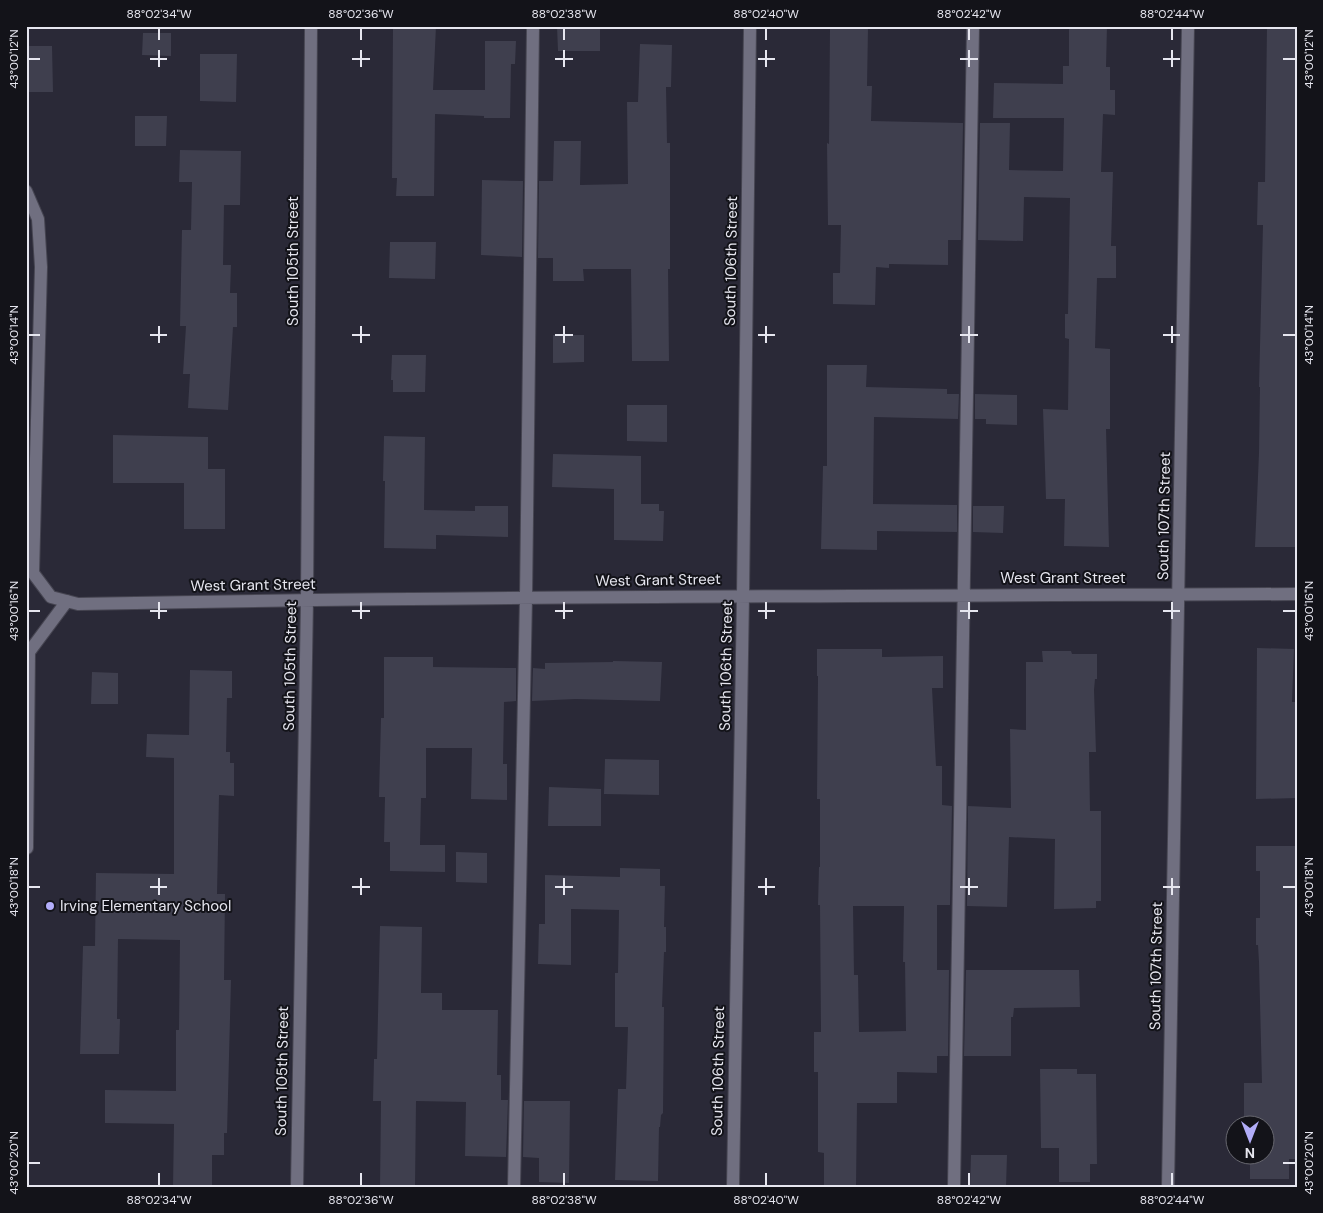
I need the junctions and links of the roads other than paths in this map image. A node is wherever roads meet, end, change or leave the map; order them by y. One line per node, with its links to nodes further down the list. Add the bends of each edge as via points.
1 (311, 26): 12 (street, South 105th Street)
2 (533, 26): 11 (street)
3 (750, 26): 10 (street, South 106th Street)
4 (973, 26): 9 (street)
5 (1188, 26): 7 (street, South 107th Street)
6 (26, 191): 13 (street, West Grant Street, via 38,219 40,267 32,573 51,598)
7 (1179, 594): 8 (street, West Grant Street); 9 (street, West Grant Street); 19 (street, South 107th Street)
8 (1297, 594)
9 (964, 595): 10 (street, West Grant Street); 18 (street)
10 (743, 596): 11 (street, West Grant Street); 17 (street, South 106th Street)
11 (526, 598): 12 (street, West Grant Street); 16 (street)
12 (308, 600): 13 (street, West Grant Street, via 78,604); 15 (street, South 105th Street)
13 (67, 601): 14 (street, via 29,652)
14 (27, 848)
15 (297, 1187)
16 (514, 1187)
17 (732, 1187)
18 (954, 1187)
19 (1168, 1187)

